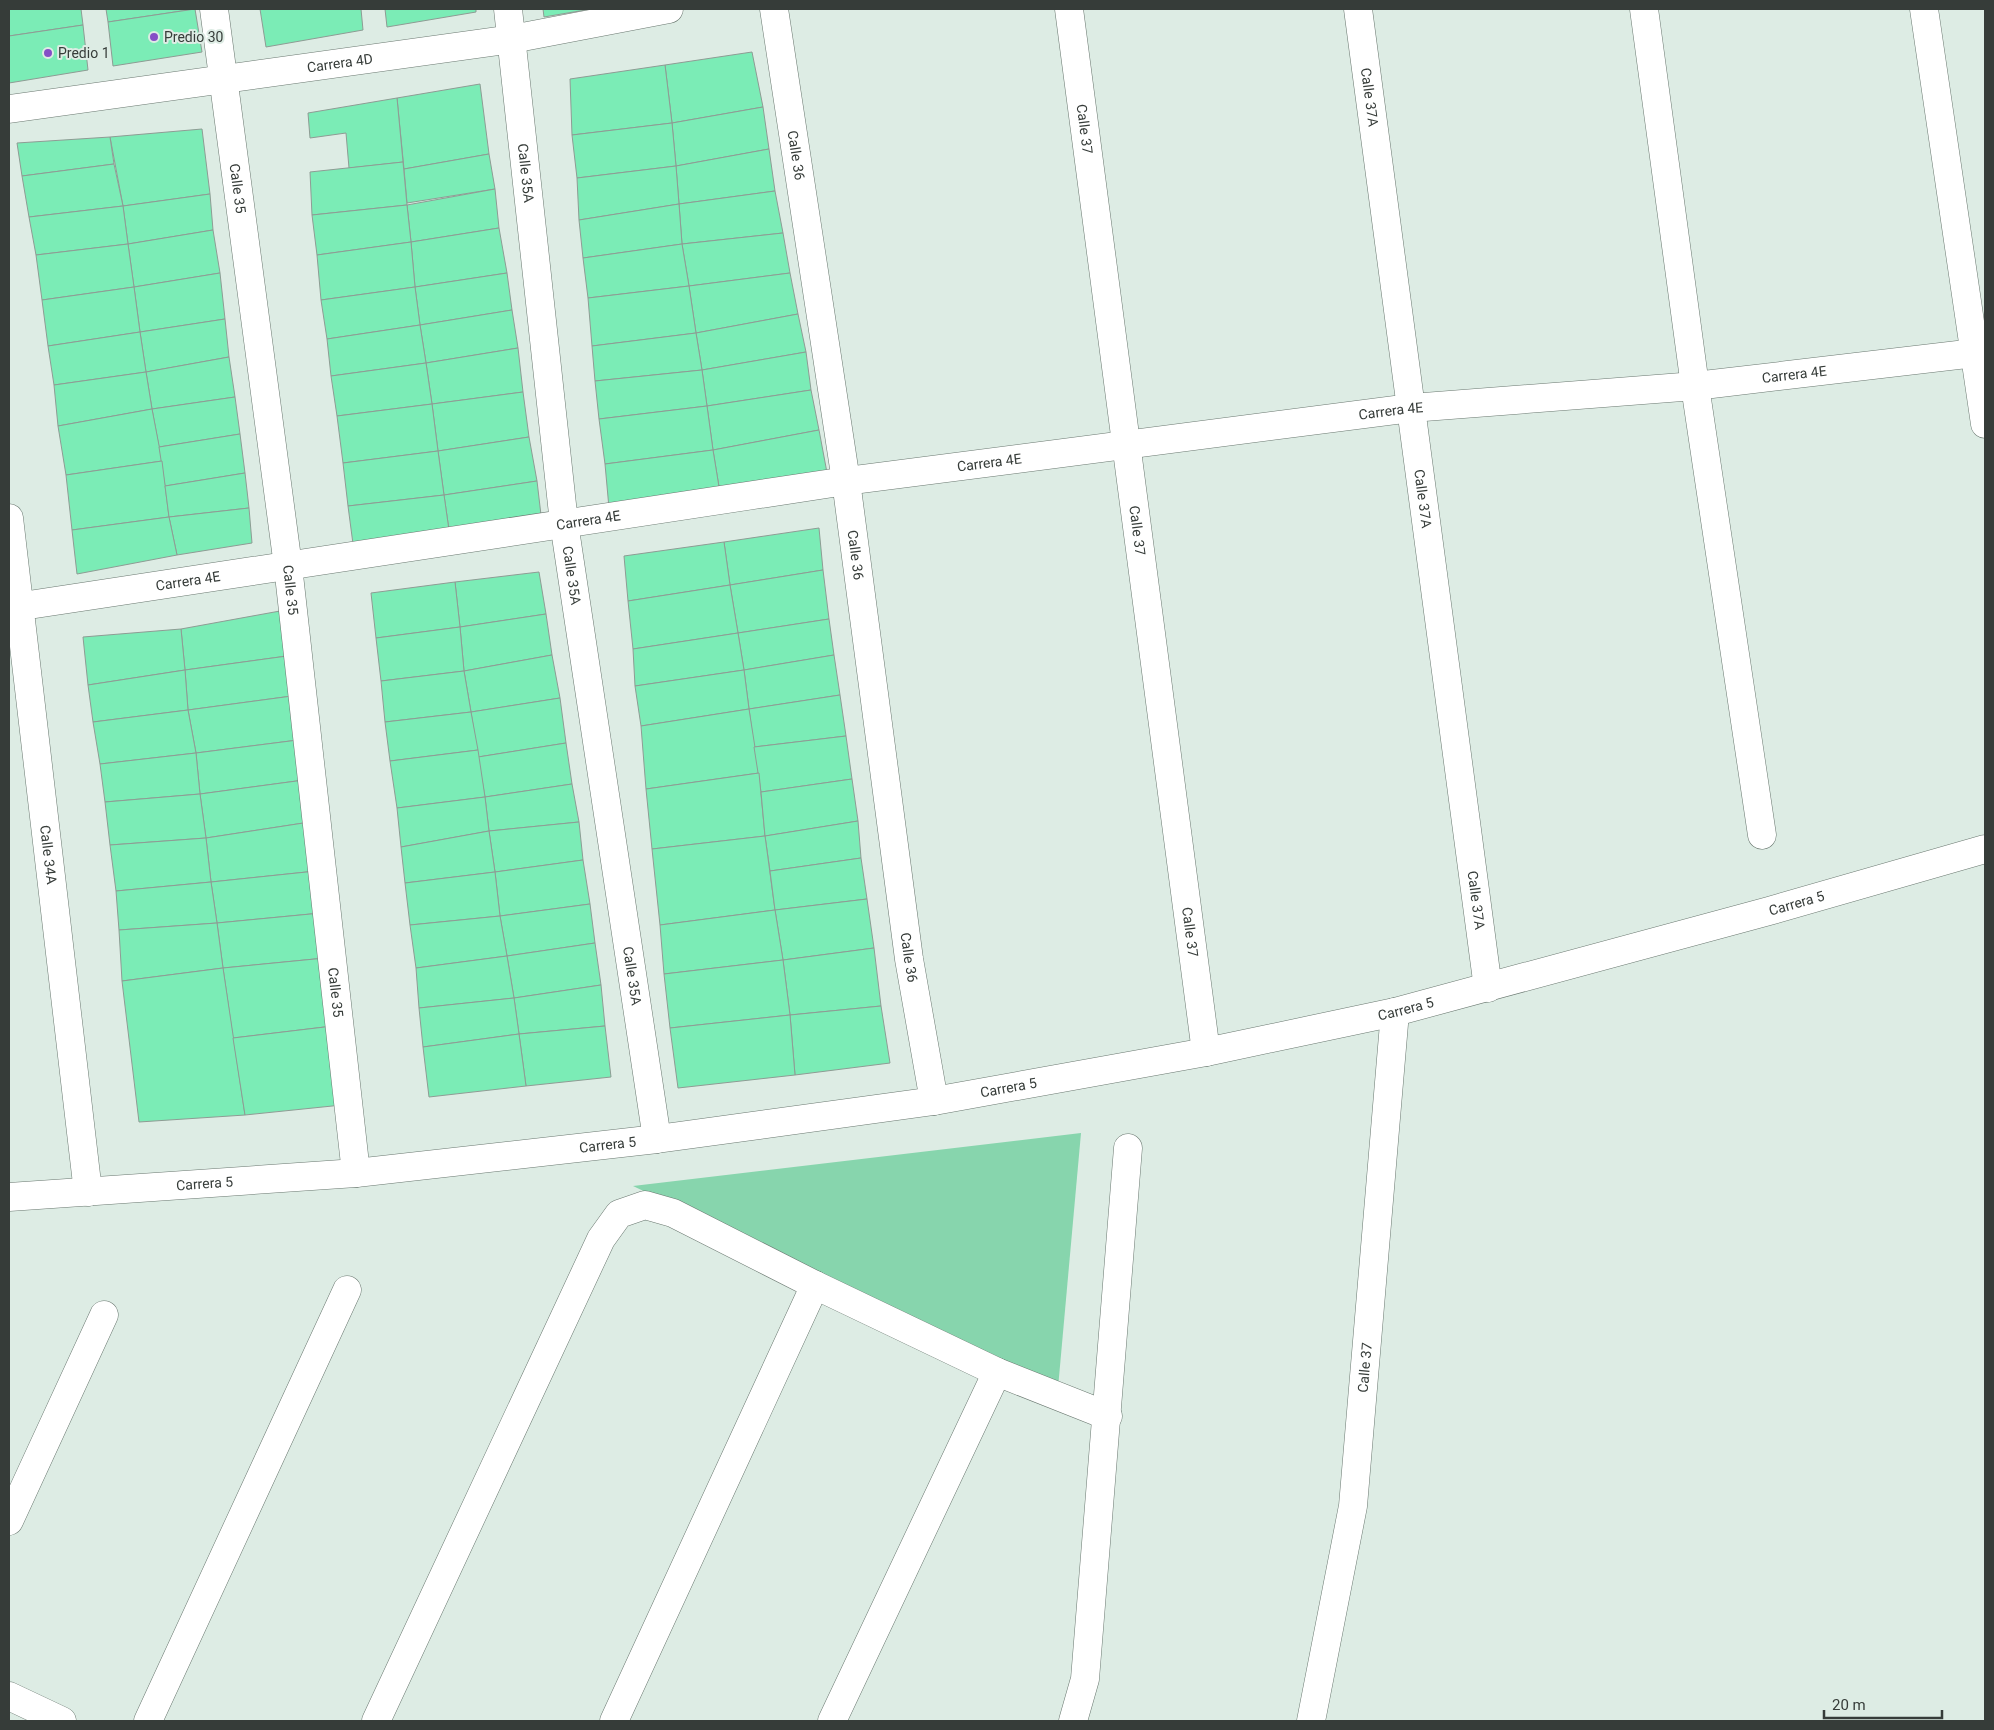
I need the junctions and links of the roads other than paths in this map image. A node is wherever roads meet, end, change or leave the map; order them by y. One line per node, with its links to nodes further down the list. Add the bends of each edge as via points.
1 (214, 9): 10 (street, Calle 35)
2 (508, 9): 9 (street, Calle 35A)
3 (670, 9): 9 (street, Carrera 4D)
4 (774, 9): 17 (street, Calle 36)
5 (1069, 9): 16 (street, Calle 37)
6 (1358, 9): 14 (street, Calle 37A)
7 (1644, 9): 13 (street)
8 (1924, 9): 12 (street)
9 (512, 39): 10 (street, Carrera 4D); 19 (street, Calle 35A)
10 (223, 78): 11 (street, Carrera 4D); 20 (street, Calle 35)
11 (9, 109)
12 (1975, 353): 13 (street, Carrera 4E); 15 (street)
13 (1695, 386): 14 (street, Carrera 4E); 22 (street)
14 (1412, 408): 16 (street, Carrera 4E); 24 (street, Calle 37A)
15 (1985, 424)
16 (1127, 447): 17 (street, Carrera 4E); 26 (street, Calle 37)
17 (846, 481): 19 (street, Carrera 4E); 27 (street, Calle 36, via 909,958)
18 (9, 518): 21 (street, Calle 34A)
19 (564, 523): 20 (street, Carrera 4E); 28 (street, Calle 35A)
20 (288, 566): 21 (street, Carrera 4E); 30 (street, Calle 35)
21 (14, 608): 31 (street, Calle 34A)
22 (1762, 835)
23 (1985, 849): 24 (street, Carrera 5)
24 (1488, 988): 25 (street, Carrera 5)
25 (1395, 1012): 26 (street, Carrera 5); 46 (street, Calle 37, via 1353,1506)
26 (1206, 1052): 27 (street, Carrera 5)
27 (934, 1102): 28 (street, Carrera 5)
28 (657, 1139): 30 (street, Carrera 5)
29 (1128, 1148): 37 (street)
30 (356, 1173): 31 (street, Carrera 5)
31 (88, 1192): 32 (street, Carrera 5)
32 (9, 1197)
33 (815, 1285): 36 (street); 42 (street, via 673,1212 645,1205 619,1214 601,1239); 43 (street)
34 (347, 1290): 41 (street)
35 (104, 1315): 38 (street)
36 (997, 1372): 37 (street); 44 (street)
37 (1108, 1416): 45 (street, via 1085,1679)
38 (9, 1521)
39 (9, 1696): 40 (street)
40 (62, 1721)
41 (148, 1721)
42 (376, 1721)
43 (614, 1721)
44 (832, 1721)
45 (1073, 1721)
46 (1311, 1721)

